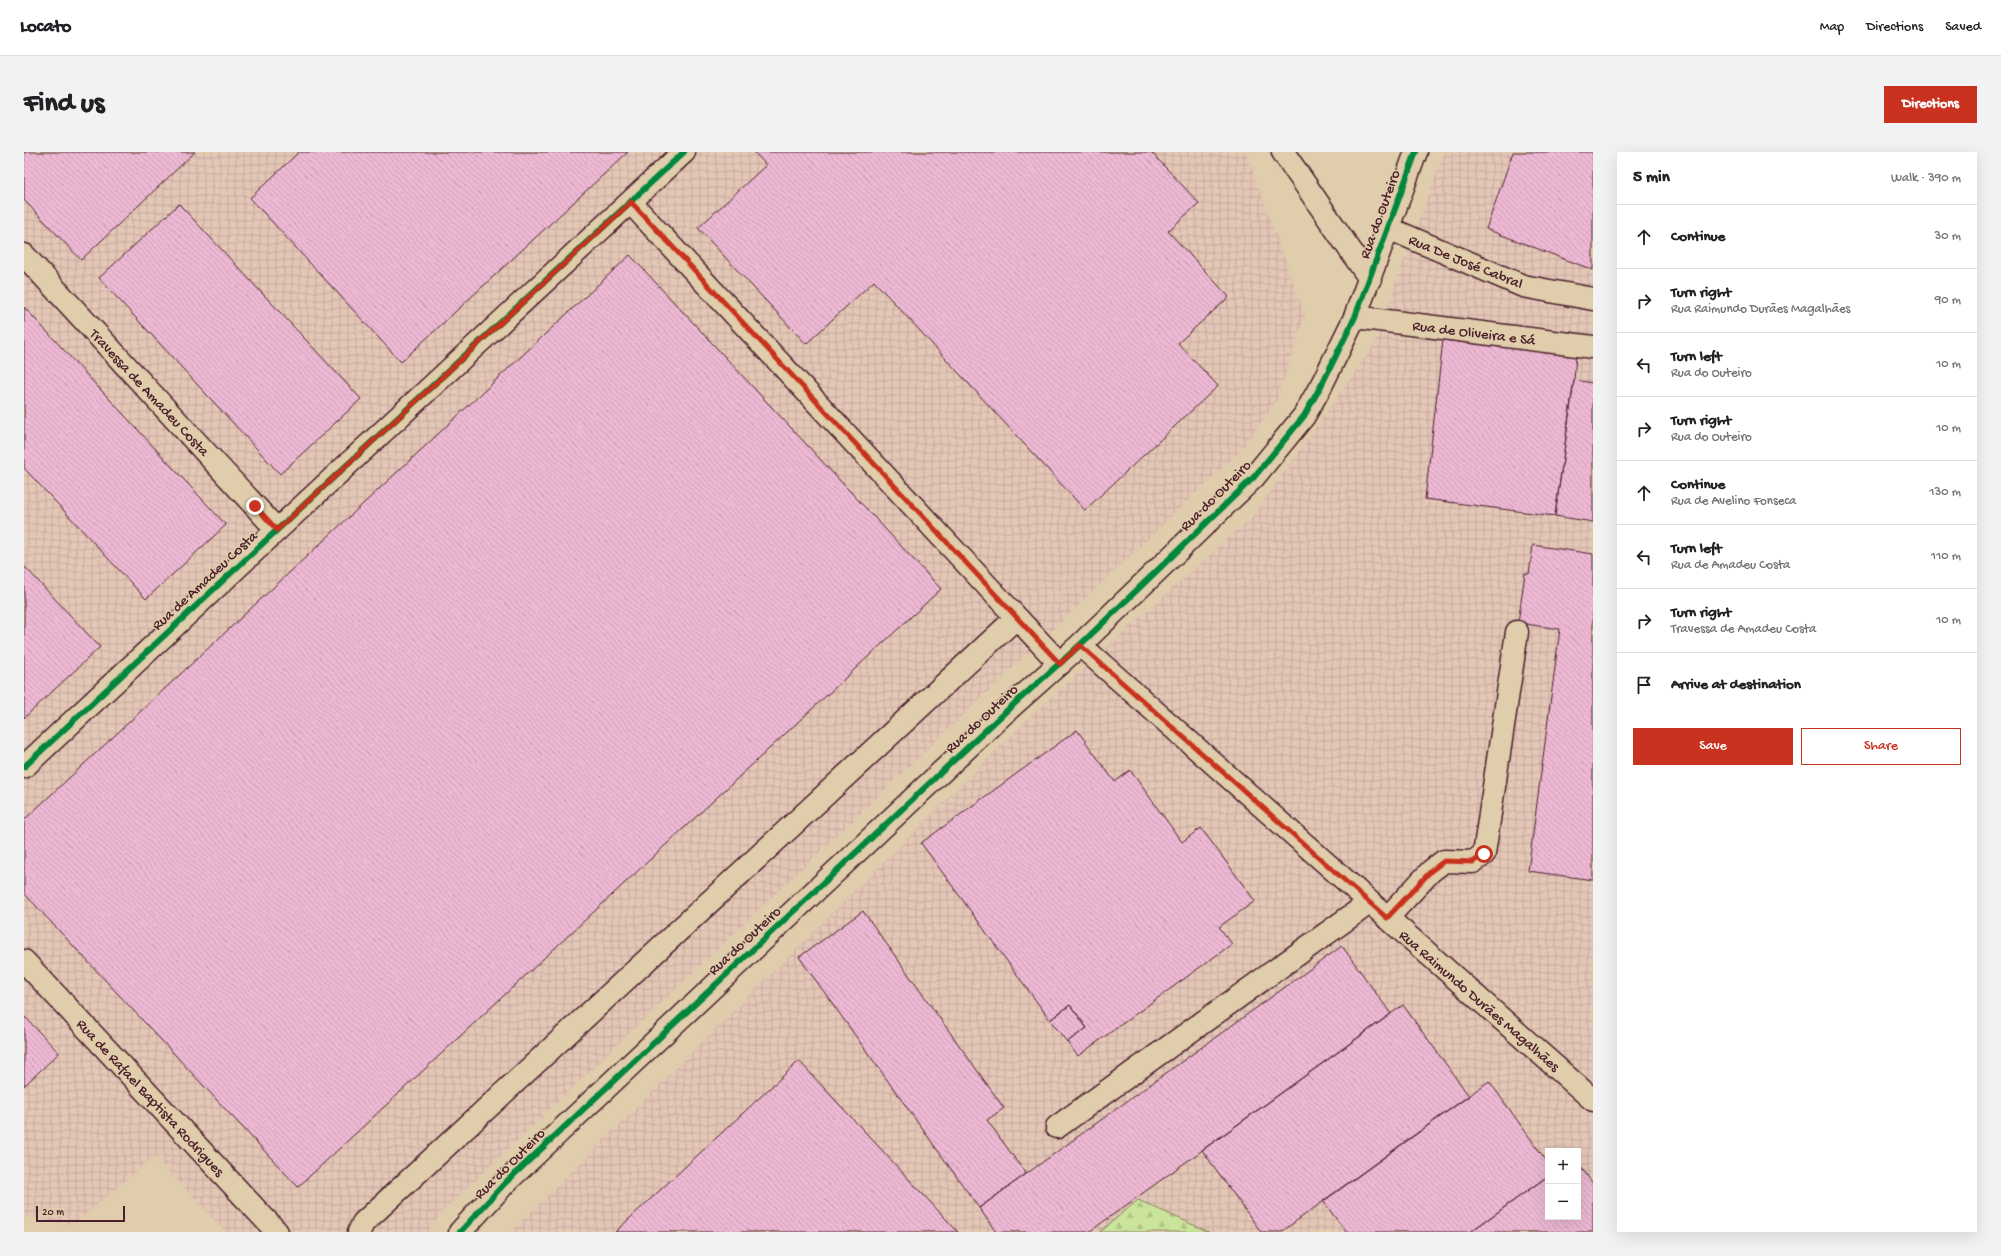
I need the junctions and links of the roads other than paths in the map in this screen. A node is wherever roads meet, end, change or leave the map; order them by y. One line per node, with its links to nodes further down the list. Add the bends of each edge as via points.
1 (684, 152): 4 (street, Rua de Amadeu Costa)
2 (1283, 152): 7 (street)
3 (1416, 152): 5 (street, Rua do Outeiro)
4 (631, 202): 11 (street, Rua de Amadeu Costa); 12 (street)
5 (1388, 228): 7 (street, Rua do Outeiro); 8 (street, Rua De José Cabral, via 1523,286)
6 (24, 255): 11 (street, Travessa de Amadeu Costa)
7 (1370, 279): 9 (street, Rua do Outeiro)
8 (1593, 299)
9 (1355, 317): 10 (street, Rua de Oliveira e Sá); 14 (street, Rua do Outeiro, via 1304,416 1254,477)
10 (1593, 347)
11 (277, 530): 16 (street, Rua de Amadeu Costa)
12 (1016, 618): 15 (street); 23 (street, via 363,1223)
13 (1517, 632): 18 (street, via 1484,854 1473,862 1444,861 1431,871)
14 (1080, 645): 15 (street, Rua do Outeiro); 17 (street, Rua Raimundo Durães Magalhães)
15 (1060, 664): 24 (street, Rua do Outeiro, via 1003,714 505,1183)
16 (24, 767)
17 (1369, 903): 18 (street, Rua Raimundo Durães Magalhães); 21 (street)
18 (1387, 918): 20 (street, Rua Raimundo Durães Magalhães)
19 (24, 961): 22 (street, Rua de Rafael Baptista Rodrigues)
20 (1593, 1100)
21 (1057, 1127)
22 (277, 1232)
23 (360, 1232)
24 (460, 1232)

